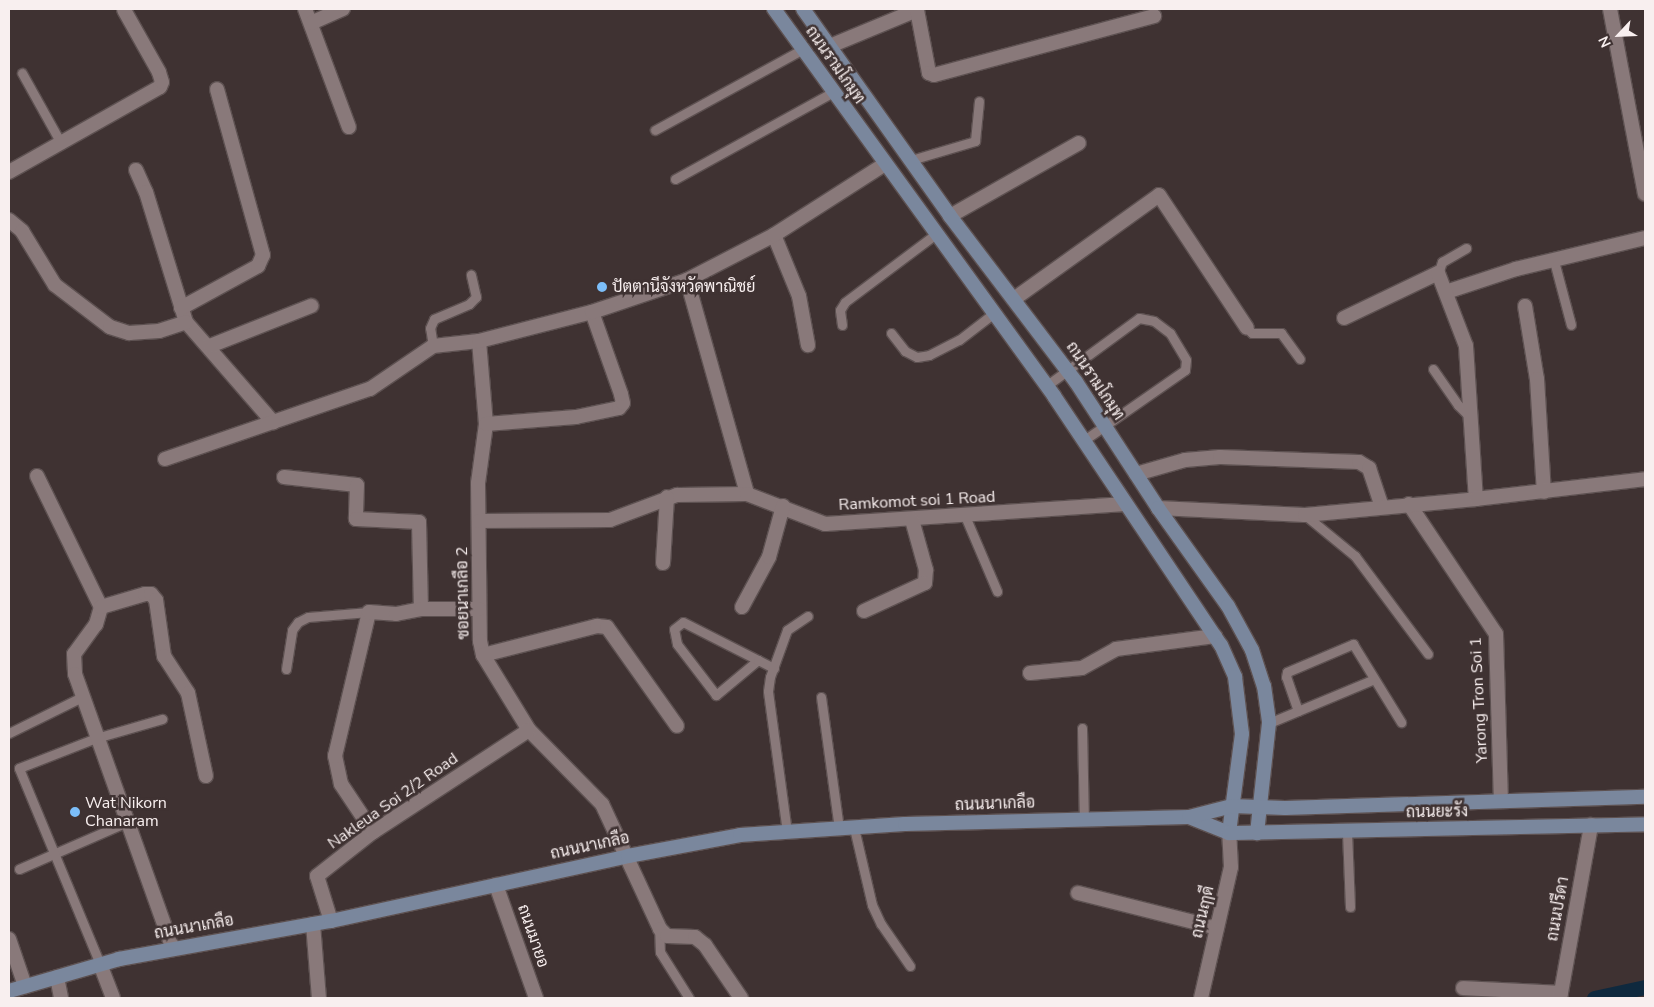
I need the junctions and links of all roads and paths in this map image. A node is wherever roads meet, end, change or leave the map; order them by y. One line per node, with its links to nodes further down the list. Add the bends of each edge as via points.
1 (305, 9): 9 (street)
2 (343, 9): 9 (street)
3 (774, 9): 11 (main road, ถนนรามโกมุท)
4 (804, 9): 10 (main road, ถนนรามโกมุท)
5 (918, 9): 8 (street, via 929,73 934,75); 10 (street)
6 (1610, 9): 25 (street)
7 (124, 10): 18 (street, via 159,72 160,87)
8 (1154, 16)
9 (311, 23): 16 (street)
10 (830, 46): 20 (main road, ถนนรามโกมุท)
11 (803, 49): 14 (main road, ถนนรามโกมุท); 17 (lane)
12 (22, 73): 18 (lane)
13 (217, 89): 40 (street, via 263,255 262,261)
14 (833, 92): 21 (main road, ถนนรามโกมุท); 24 (lane)
15 (979, 101): 20 (lane, via 975,142)
16 (350, 127)
17 (655, 130)
18 (60, 143): 23 (street)
19 (1079, 144): 26 (street)
20 (911, 160): 26 (main road, ถนนรามโกมุท)
21 (885, 164): 28 (main road, ถนนรามโกมุท); 29 (street)
22 (136, 170): 40 (street, via 146,192)
23 (9, 172)
24 (675, 180)
25 (1645, 194)
26 (950, 216): 37 (main road, ถนนรามโกมุท)
27 (9, 220): 44 (street, via 22,231 55,285 110,327 130,333 159,331)
28 (936, 234): 42 (main road, ถนนรามโกมุท); 45 (lane, via 845,302 840,310)
29 (774, 235): 35 (street); 52 (street, via 798,296)
30 (1645, 238): 32 (street)
31 (1466, 248): 33 (lane, via 1442,262)
32 (1554, 261): 36 (street, via 1516,269); 46 (lane)
33 (1438, 274): 36 (street); 43 (street)
34 (471, 275): 51 (lane, via 476,297 434,319 430,328)
35 (688, 280): 41 (street); 68 (street)
36 (1446, 292): 57 (street, via 1466,346)
37 (1014, 299): 47 (street, via 1159,195); 55 (main road, ถนนรามโกมุท)
38 (311, 306): 50 (street)
39 (1525, 306): 67 (street, via 1538,379)
40 (181, 308): 44 (street)
41 (592, 312): 49 (street); 59 (street, via 623,404 619,408 576,417)
42 (994, 313): 48 (lane, via 959,340 929,355 917,357 905,351); 56 (main road, ถนนรามโกมุท)
43 (1344, 318)
44 (186, 322): 50 (street)
45 (842, 325)
46 (1571, 325)
47 (1247, 328): 53 (lane, via 1252,333 1282,333)
48 (891, 333)
49 (479, 341): 51 (street); 59 (street, ซอยนาเกลือ 2)
50 (210, 346): 58 (street)
51 (433, 346): 58 (street, via 370,389)
52 (808, 346)
53 (1300, 359)
54 (1433, 369): 57 (lane)
55 (1067, 370): 56 (lane); 60 (main road, ถนนรามโกมุท); 60 (lane, via 1139,318 1154,321 1170,333 1186,360 1185,370)
56 (1046, 386): 61 (main road, ถนนรามโกมุท)
57 (1470, 417): 70 (street)
58 (273, 422): 62 (street)
59 (486, 424): 79 (street, ซอยนาเกลือ 2, via 478,483)
60 (1104, 426): 61 (lane); 63 (main road, ถนนรามโกมุท)
61 (1083, 441): 71 (main road, ถนนรามโกมุท)
62 (165, 459)
63 (1136, 474): 74 (street, via 1185,460 1220,457 1359,462 1369,468); 75 (main road, ถนนรามโกมุท)
64 (37, 476): 82 (street, via 97,592)
65 (284, 477): 84 (street, via 357,485 356,518 419,522)
66 (1645, 479): 67 (street)
67 (1544, 492): 70 (street)
68 (746, 494): 69 (street, Ramkomot soi 1 Road); 73 (street, Ramkomot soi 1 Road)
69 (667, 497): 79 (street, Ramkomot soi 1 Road, via 610,520); 80 (street)
70 (1476, 500): 72 (street)
71 (1125, 504): 77 (street, Ramkomot soi 1 Road); 89 (main road, ถนนรามโกมุท)
72 (1409, 504): 74 (street); 110 (street, Yarong Tron Soi 1, via 1496,634)
73 (784, 506): 78 (street, Ramkomot soi 1 Road, via 825,524); 83 (street, via 769,557)
74 (1382, 507): 76 (street)
75 (1158, 508): 76 (street); 102 (main road, ถนนรามโกมุท, via 1228,606 1252,650 1264,686)
76 (1305, 515): 90 (lane, via 1354,556)
77 (965, 516): 78 (street, Ramkomot soi 1 Road); 81 (lane)
78 (912, 520): 86 (street, via 926,570 925,583)
79 (479, 521): 85 (street, ซอยนาเกลือ 2)
80 (663, 563)
81 (997, 591)
82 (101, 607): 97 (street, via 96,624 74,654 75,674); 108 (street, via 145,594 151,594 156,600 164,656 188,693)
83 (742, 607)
84 (421, 609): 85 (street); 87 (street, via 396,614)
85 (479, 609): 91 (street, ซอยนาเกลือ 2)
86 (864, 611)
87 (368, 612): 94 (lane, via 308,617 298,622 292,630); 120 (street, via 335,756 341,784)
88 (808, 616): 93 (lane, via 787,630)
89 (1215, 636): 95 (street, via 1116,649 1082,668); 111 (main road, ถนนรามโกมุท, via 1235,677 1242,734)
90 (1428, 654)
91 (483, 655): 103 (street, via 597,626 607,628); 105 (street, ซอยนาเกลือ 2)
92 (758, 660): 92 (lane, via 683,622 674,629 677,644 716,695); 93 (lane)
93 (774, 668): 121 (lane, via 768,691)
94 (286, 669)
95 (1030, 673)
96 (1372, 680): 99 (lane); 99 (lane, via 1352,644 1287,672); 101 (lane)
97 (82, 697): 106 (lane); 107 (street)
98 (822, 697): 119 (lane)
99 (1298, 711): 102 (lane)
100 (162, 719): 107 (lane)
101 (1401, 722)
102 (1269, 723): 112 (main road, ถนนรามโกมุท)
103 (677, 726)
104 (1082, 728): 114 (lane)
105 (529, 730): 120 (street, Nakleua Soi 2/2 Road); 126 (street, ซอยนาเกลือ 2, via 602,804)
106 (9, 733)
107 (96, 738): 115 (street); 125 (lane, via 19,768)
108 (206, 776)
109 (1645, 797): 110 (main road, ถนนยะรัง)
110 (1501, 800): 112 (main road, ถนนยะรัง)
111 (1232, 806): 112 (main road, ถนนยะรัง); 113 (main road, ถนนนาเกลือ); 123 (main road, ถนนรามโกมุท)
112 (1260, 807): 124 (main road, ถนนรามโกมุท)
113 (1189, 817): 114 (main road, ถนนนาเกลือ); 123 (main road, ถนนนาเกลือ)
114 (1084, 820): 118 (main road, ถนนนาเกลือ)
115 (127, 822): 125 (lane); 136 (street)
116 (1645, 824): 117 (main road, ถนนยะรัง)
117 (1591, 826): 122 (main road, ถนนยะรัง); 143 (street, ถนนปรีดา)
118 (854, 828): 119 (main road, ถนนนาเกลือ); 138 (lane, via 872,905)
119 (840, 829): 121 (main road, ถนนนาเกลือ)
120 (373, 832): 131 (street, Nakleua Soi 2/2 Road, via 317,876)
121 (787, 832): 126 (main road, ถนนนาเกลือ, via 740,835)
122 (1347, 832): 124 (main road, ถนนยะรัง); 130 (lane)
123 (1229, 833): 124 (main road, ถนนยะรัง); 134 (street, ถนนฤๅดี, via 1232,867)
124 (1257, 833)
125 (55, 853): 127 (lane); 137 (lane)
126 (628, 856): 128 (main road, ถนนนาเกลือ); 133 (street, ซอยนาเกลือ 2)
127 (19, 869)
128 (496, 885): 131 (main road, ถนนนาเกลือ); 147 (street, ถนนมายอ)
129 (1078, 893): 134 (street)
130 (1350, 908)
131 (331, 921): 132 (main road, ถนนนาเกลือ)
132 (313, 924): 136 (main road, ถนนนาเกลือ); 146 (street)
133 (659, 925): 148 (lane, via 660,952); 149 (street, via 667,936 695,937 705,945)
134 (1217, 928): 150 (street, ถนนฤๅดี)
135 (9, 939): 140 (street)
136 (173, 949): 137 (main road, ถนนนาเกลือ)
137 (100, 964): 139 (main road, ถนนนาเกลือ); 145 (street)
138 (910, 966)
139 (57, 977): 140 (main road, ถนนนาเกลือ); 144 (street)
140 (25, 986): 142 (main road, ถนนนาเกลือ)
141 (1463, 988): 143 (street)
142 (9, 991)
143 (1560, 996)
144 (61, 998)
145 (114, 998)
146 (319, 998)
147 (536, 998)
148 (689, 998)
149 (741, 998)
150 (1201, 998)

